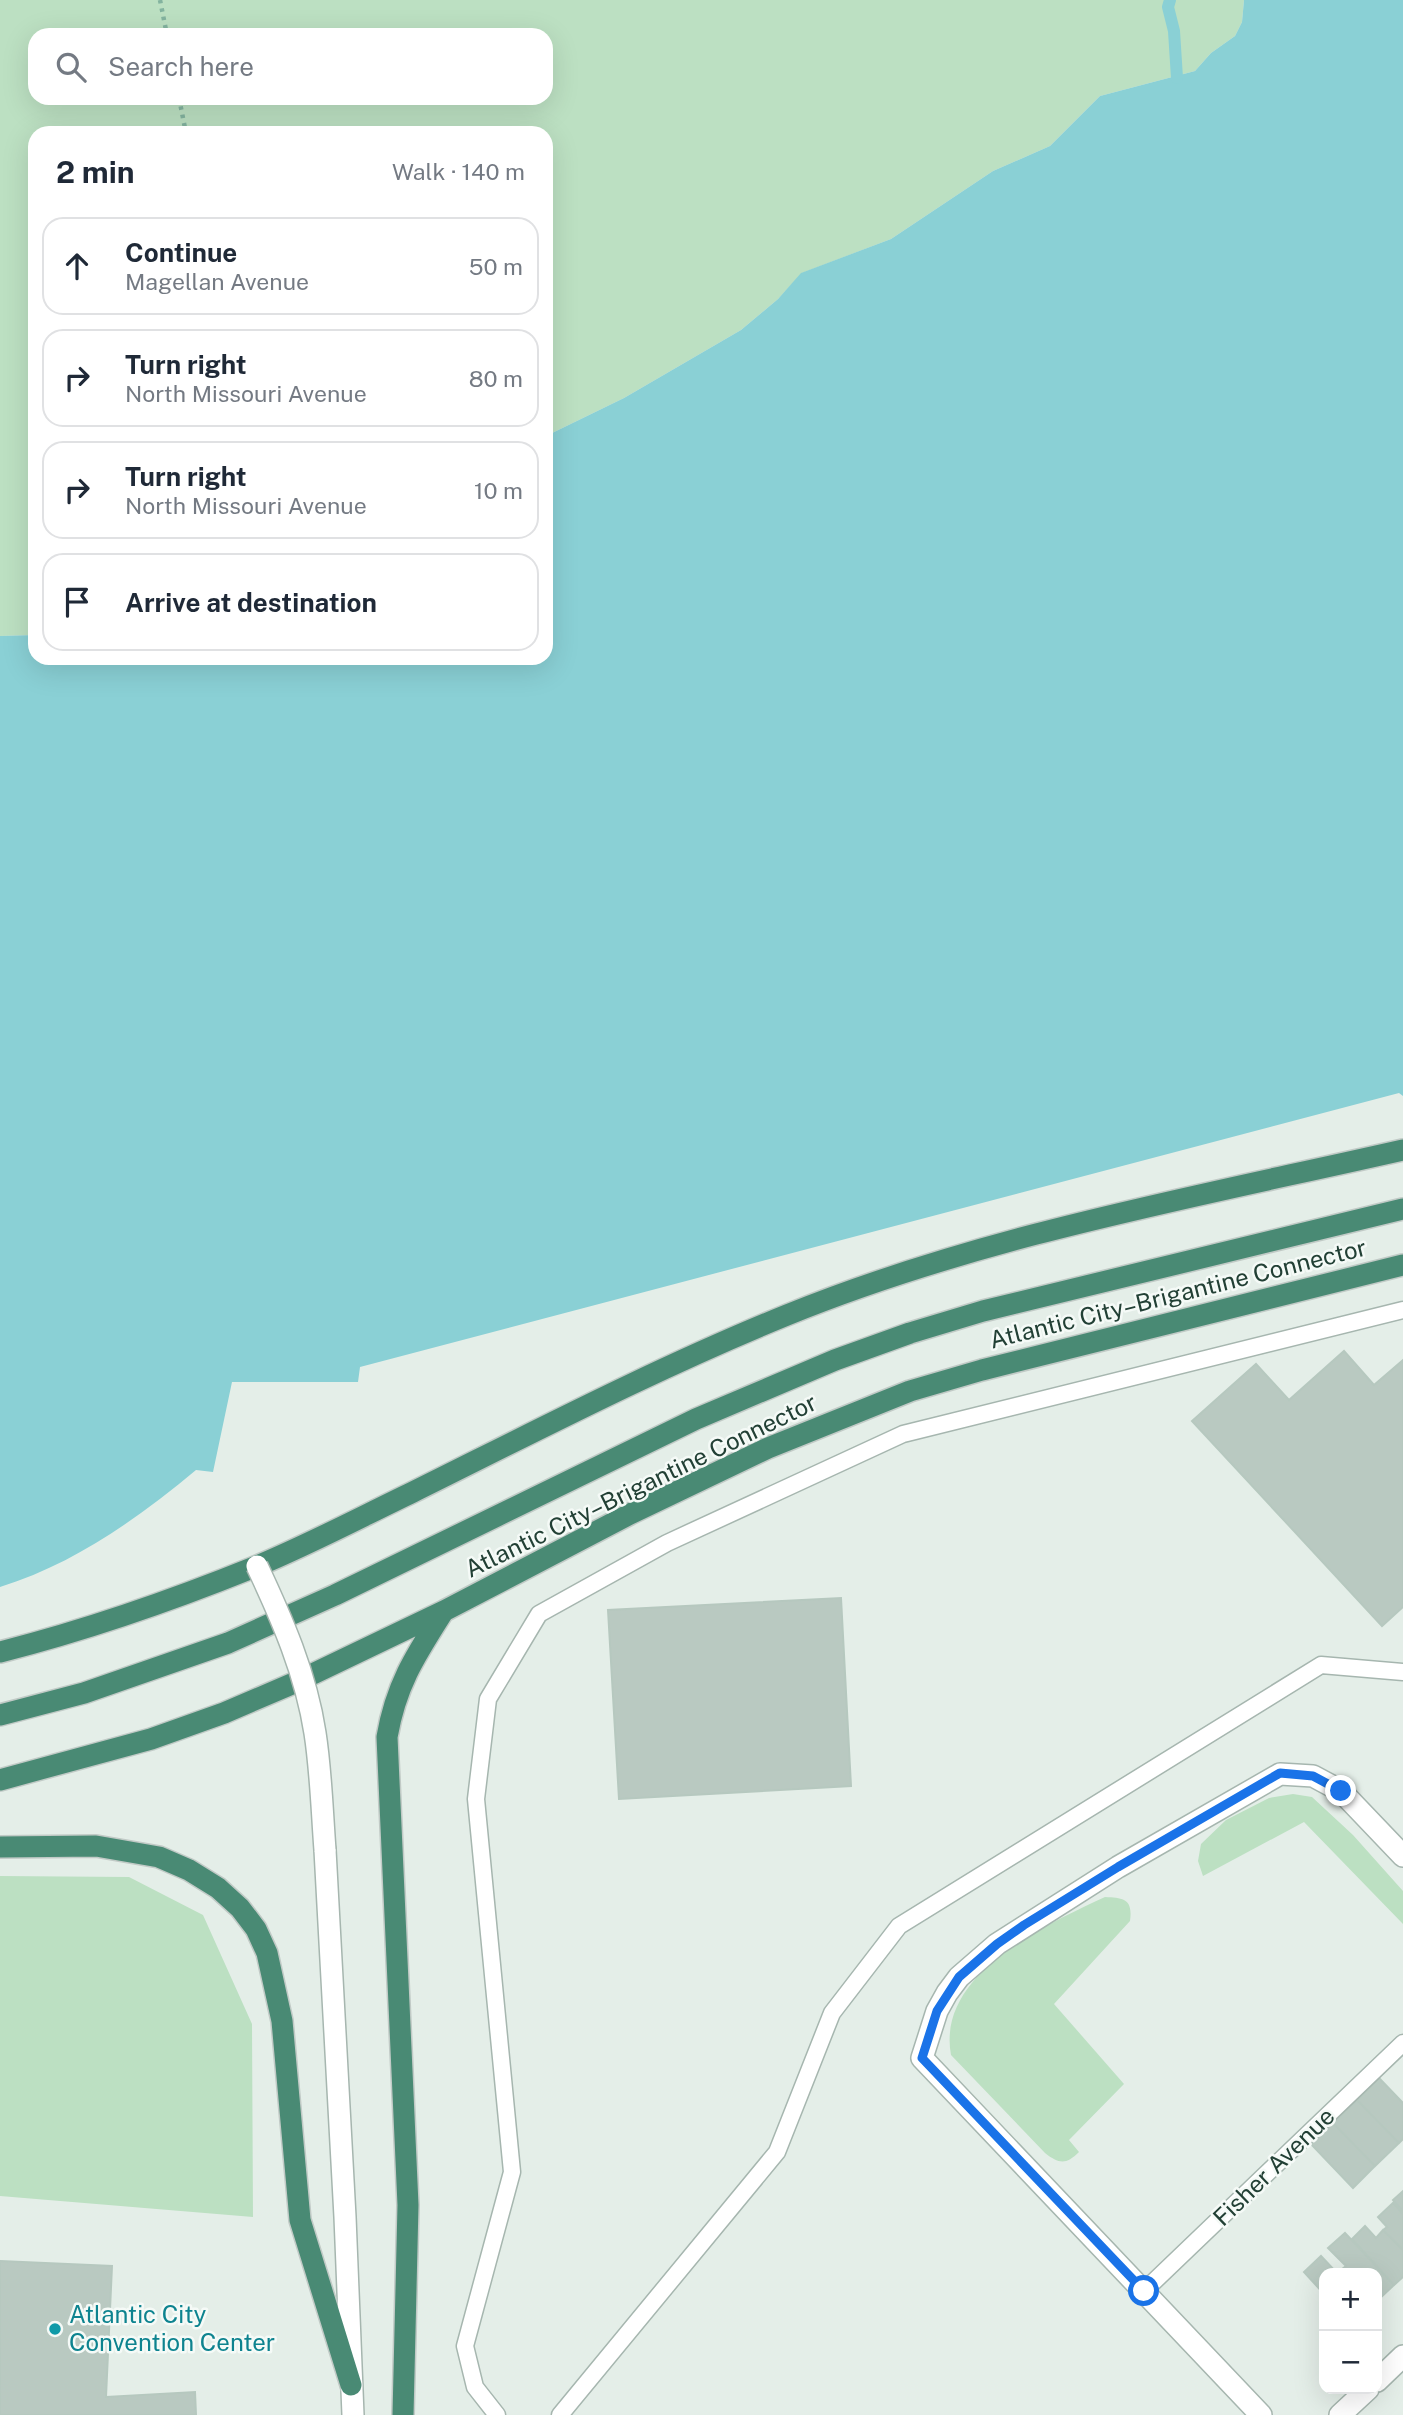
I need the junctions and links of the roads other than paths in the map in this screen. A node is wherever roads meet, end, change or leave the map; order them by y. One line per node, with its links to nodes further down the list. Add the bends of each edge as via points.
1 (1403, 1150): 5 (highway, via 1087,1221 894,1276 723,1342)
2 (1403, 1209): 9 (highway, Atlantic City–Brigantine Connector, via 983,1311 848,1355 696,1419 228,1643 84,1693)
3 (1403, 1265): 6 (highway, Atlantic City–Brigantine Connector, via 910,1391 768,1448)
4 (1403, 1310): 21 (lane, via 903,1434 667,1543 538,1614 488,1699 476,1799 512,2172 465,2346 475,2387)
5 (257, 1566): 7 (highway, via 134,1612); 17 (street, bridge, via 298,1663 315,1731)
6 (444, 1611): 10 (highway, Atlantic City–Brigantine Connector, via 224,1713 150,1740); 20 (highway, via 398,1690 387,1737 408,2205)
7 (0, 1652)
8 (1403, 1672): 22 (lane, via 1321,1665 899,1926 832,2014 777,2152)
9 (0, 1716)
10 (0, 1780)
11 (0, 1847): 17 (highway, via 96,1846 159,1857 218,1888 256,1929 267,1953 282,2021 300,2220)
12 (1403, 1856): 14 (street, via 1341,1791 1313,1776 1280,1773 1024,1925 975,1962 937,2011 922,2058)
13 (1403, 2043): 14 (lane, Fisher Avenue)
14 (1144, 2291): 23 (street)
15 (1403, 2356): 16 (street)
16 (1382, 2376)
17 (351, 2385): 19 (street)
18 (1363, 2394): 24 (street)
19 (353, 2415)
20 (403, 2415)
21 (497, 2415)
22 (559, 2415)
23 (1261, 2415)
24 (1340, 2415)

